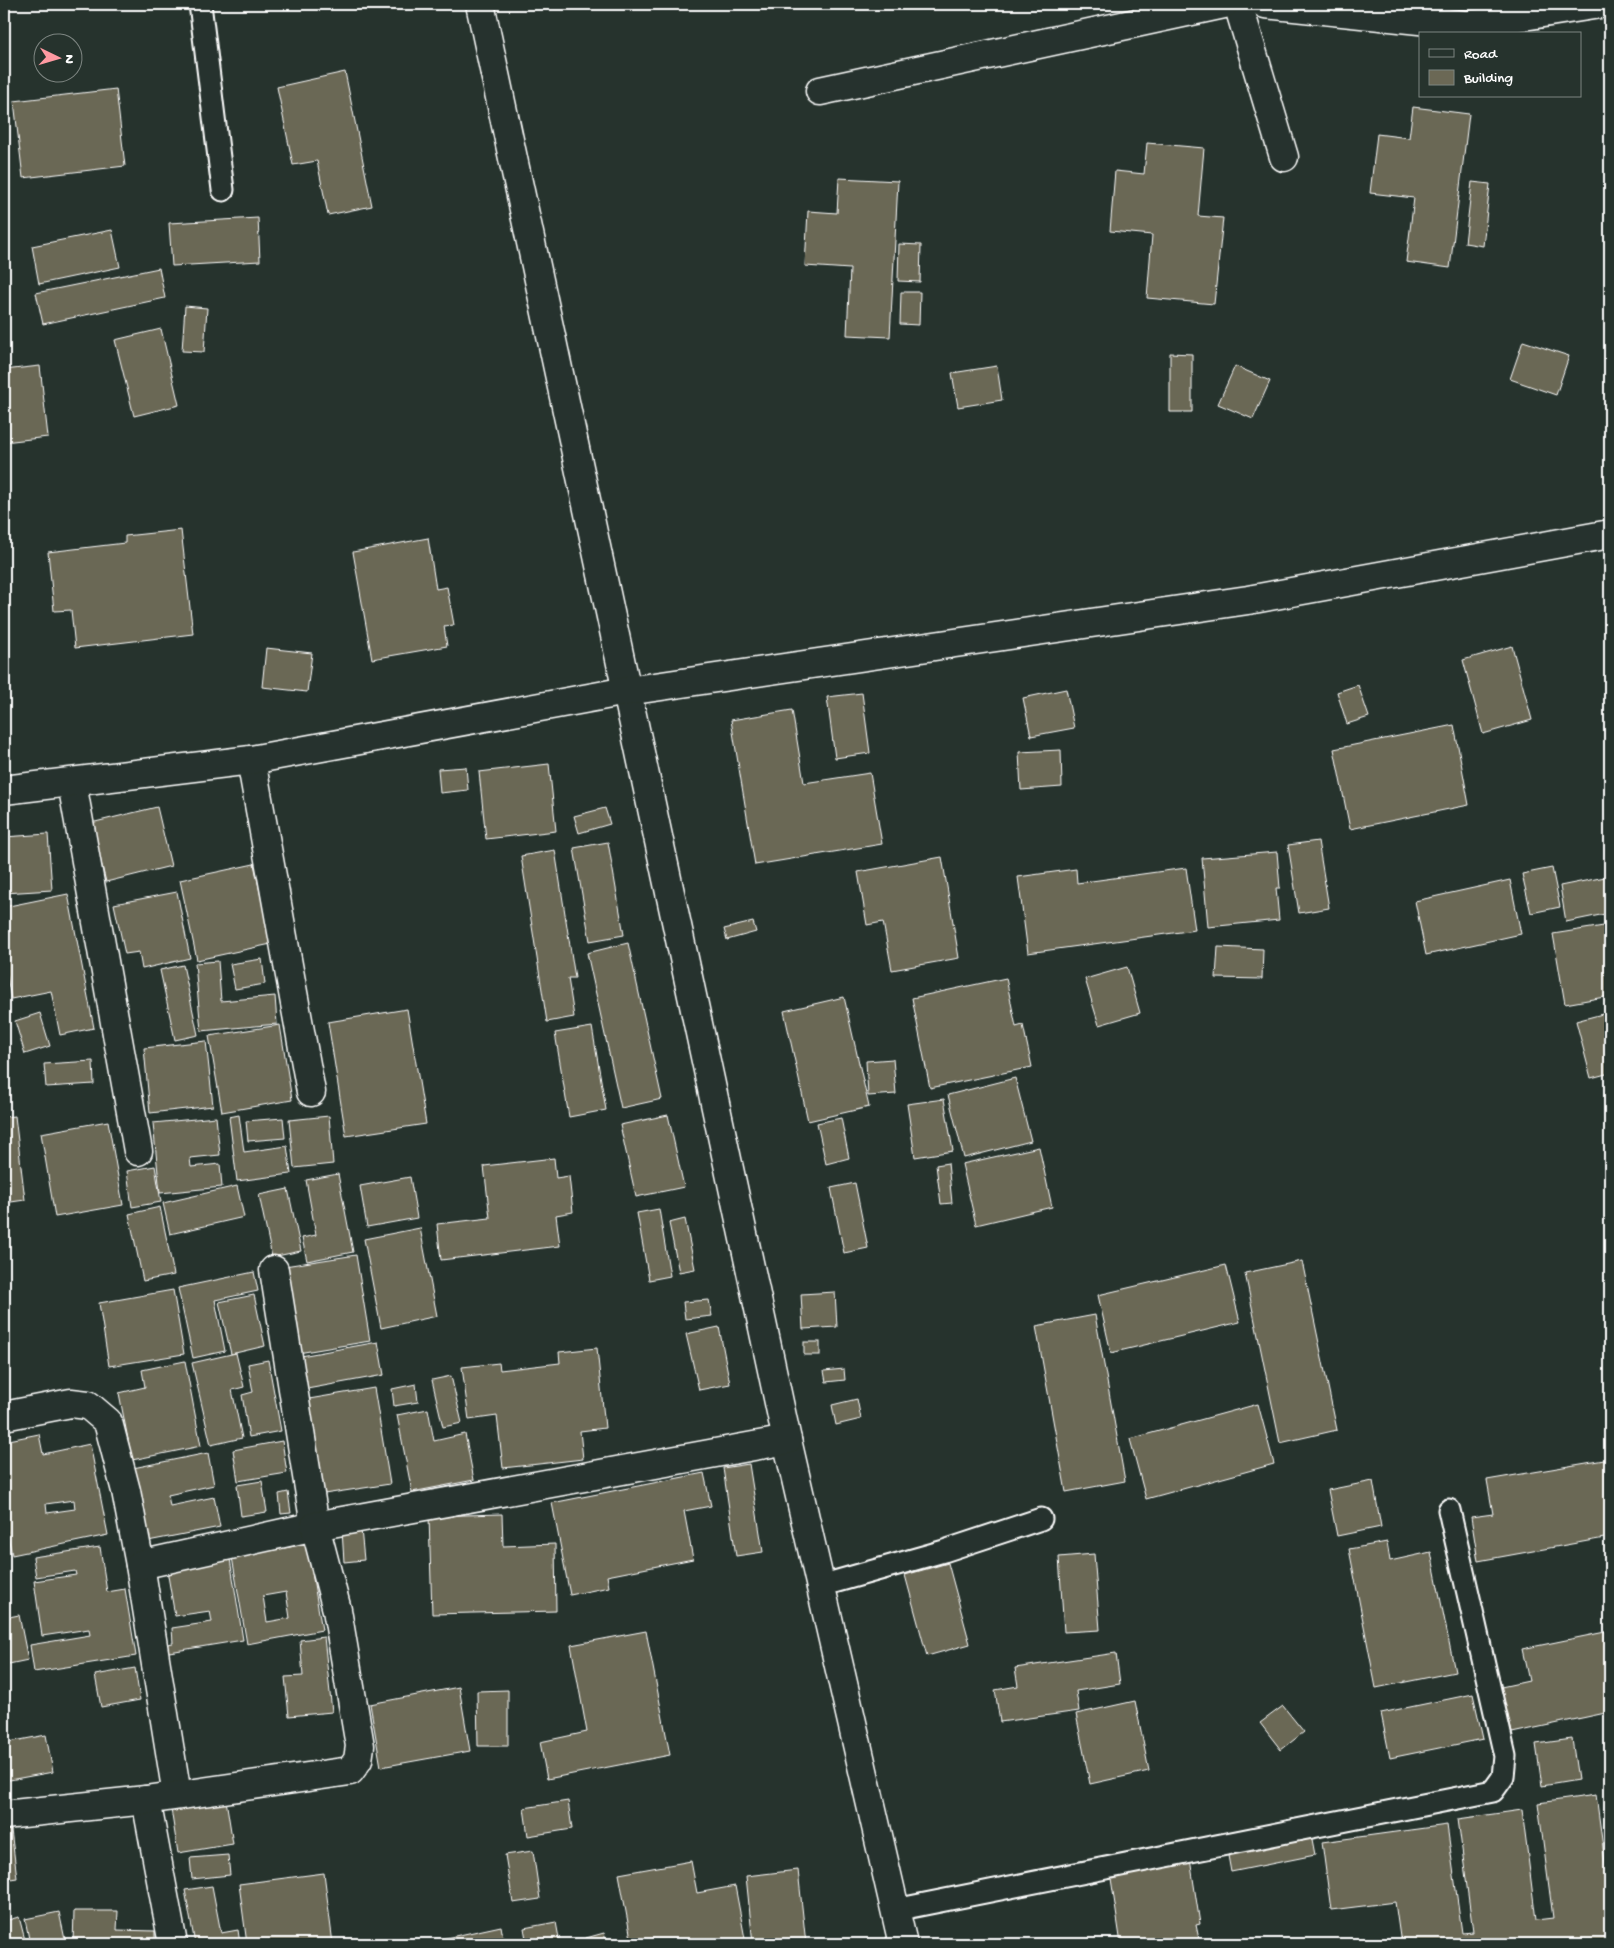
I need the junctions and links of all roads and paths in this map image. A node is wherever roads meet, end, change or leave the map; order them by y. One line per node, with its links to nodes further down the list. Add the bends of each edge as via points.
1 (200, 4): 9 (lane)
2 (480, 4): 11 (street)
3 (1224, 4): 7 (street)
4 (1238, 4): 8 (street)
5 (1265, 4): 6 (street, via 1467,25)
6 (1600, 4)
7 (820, 91)
8 (1284, 157)
9 (223, 190)
10 (1610, 534): 11 (street, via 1248,600)
11 (627, 691): 12 (street); 19 (street)
12 (251, 760): 13 (street); 15 (street)
13 (72, 783): 14 (street); 16 (street)
14 (4, 790)
15 (311, 1092)
16 (138, 1151)
17 (274, 1270): 22 (street)
18 (4, 1416): 23 (street, via 71,1403 88,1405 108,1422)
19 (787, 1440): 22 (street); 24 (street)
20 (1449, 1510): 28 (lane, via 1505,1756 1503,1777 1493,1791)
21 (1041, 1519): 24 (lane)
22 (314, 1526): 23 (street); 25 (street, via 338,1610 360,1746 358,1760 350,1771)
23 (140, 1565): 25 (street)
24 (820, 1586): 28 (street)
25 (177, 1795): 26 (street)
26 (146, 1800): 27 (street); 29 (street)
27 (4, 1815)
28 (895, 1910): 30 (street)
29 (173, 1944)
30 (903, 1944)

